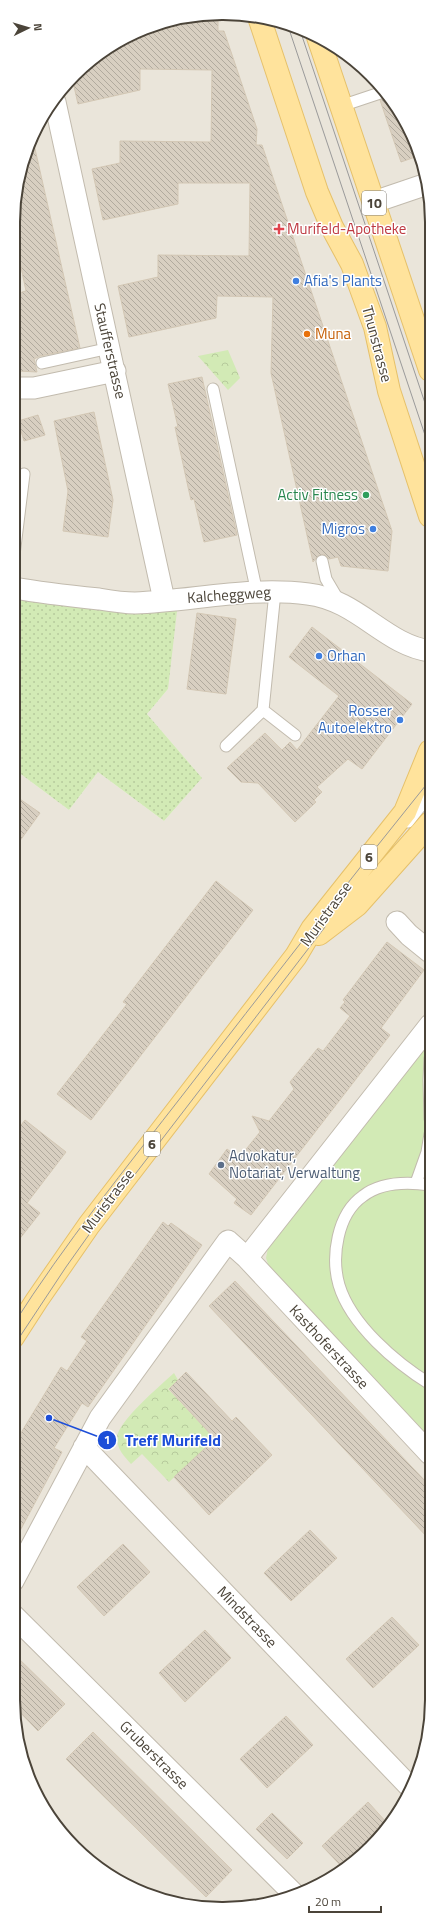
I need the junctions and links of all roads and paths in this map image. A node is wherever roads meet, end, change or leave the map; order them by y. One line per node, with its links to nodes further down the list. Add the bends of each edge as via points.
1 (261, 24): 15 (main road, Thunstrasse, via 317,192 352,264 375,328 389,391)
2 (321, 45): 4 (main road, 10)
3 (379, 93): 4 (lane)
4 (341, 106): 7 (main road, 10)
5 (56, 107): 8 (street, Staufferstrasse)
6 (421, 186): 7 (street)
7 (374, 202): 9 (main road, 10)
8 (110, 348): 10 (lane); 11 (street, Staufferstrasse)
9 (425, 355)
10 (42, 363)
11 (115, 371): 12 (street, via 34,388); 20 (street, Staufferstrasse)
12 (20, 388)
13 (213, 389): 19 (lane)
14 (24, 474): 16 (lane)
15 (425, 501)
16 (20, 506)
17 (322, 561): 21 (lane, via 326,579)
18 (20, 589): 20 (street, Kalcheggweg, via 126,603)
19 (266, 592): 20 (street, Kalcheggweg); 21 (street, Kalcheggweg, via 309,594); 23 (lane)
20 (164, 600)
21 (340, 603): 22 (street, Kalcheggweg, via 393,637)
22 (425, 649)
23 (263, 710): 24 (lane); 25 (lane)
24 (295, 736)
25 (226, 746)
26 (425, 763): 32 (main road, Muristrasse / 6, via 405,812 312,929)
27 (425, 800): 30 (lane)
28 (425, 829): 30 (main road, Muristrasse / 6, via 357,905)
29 (397, 922): 31 (street)
30 (325, 927): 32 (main road, Muristrasse / 6)
31 (425, 948)
32 (296, 956): 38 (main road, Muristrasse / 6, via 89,1225)
33 (425, 1031): 37 (street)
34 (425, 1158): 35 (lane)
35 (416, 1184): 36 (lane); 39 (lane, via 385,1186 362,1196 345,1217 337,1246 336,1267 339,1285 359,1321 386,1351)
36 (425, 1185)
37 (247, 1258): 40 (street, Kasthoferstrasse, via 228,1241 100,1418); 41 (street, Kasthoferstrasse)
38 (20, 1326)
39 (425, 1380)
40 (84, 1447): 42 (street); 44 (street, Mindstrasse)
41 (425, 1449)
42 (20, 1568)
43 (20, 1622): 45 (street, Gruberstrasse)
44 (407, 1784)
45 (290, 1890)

